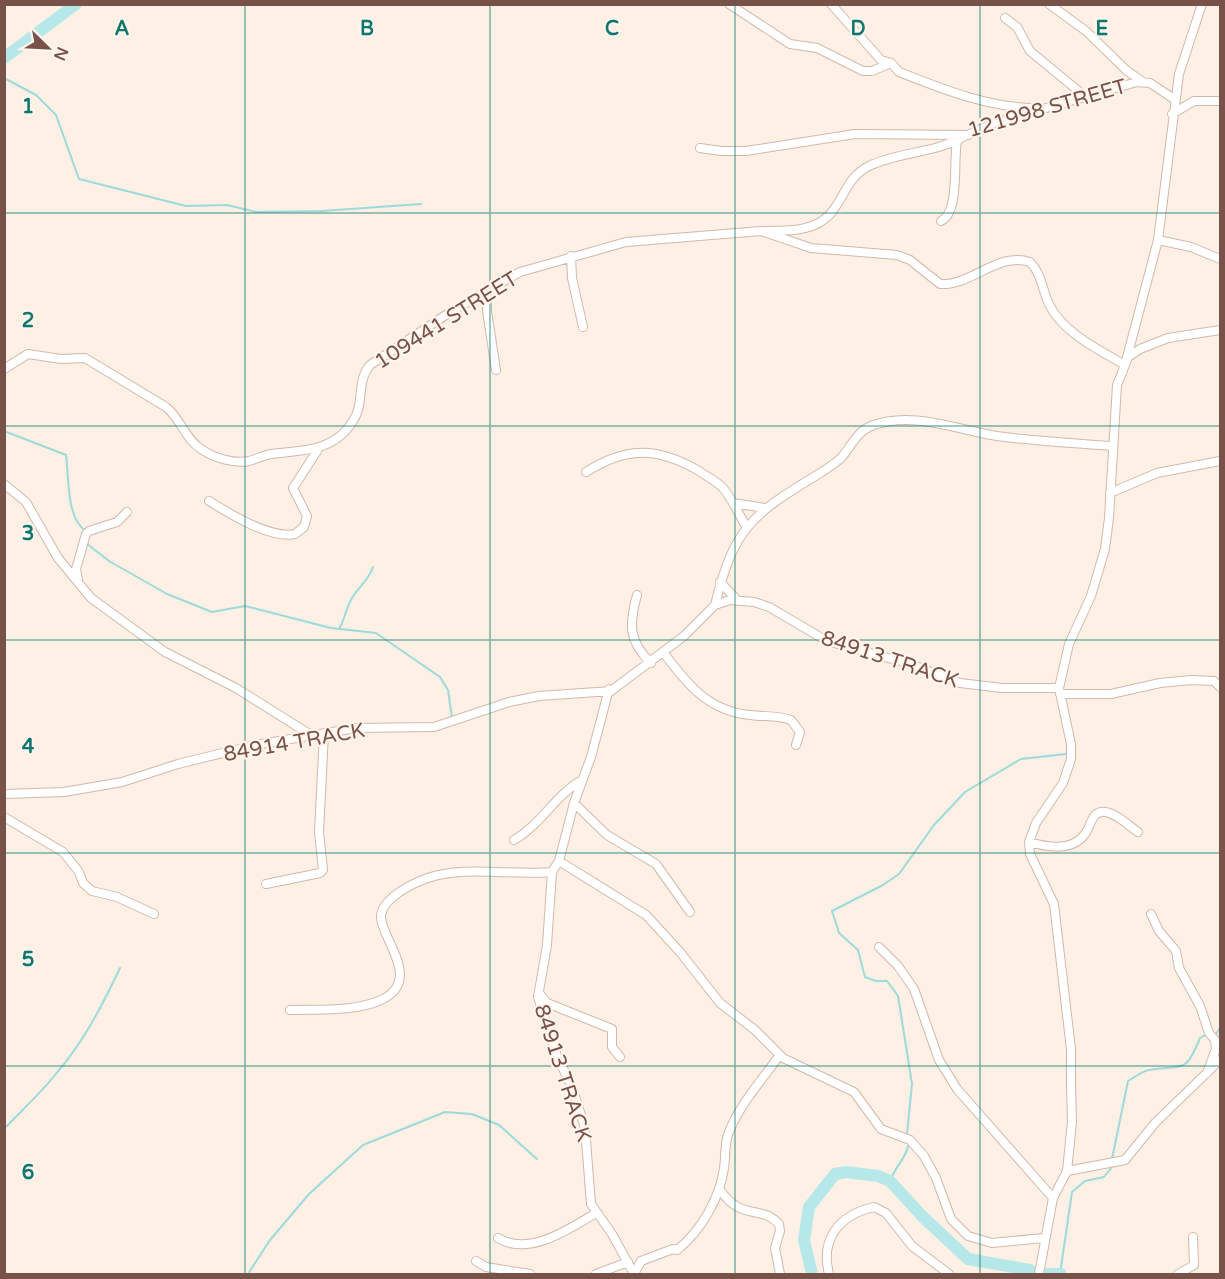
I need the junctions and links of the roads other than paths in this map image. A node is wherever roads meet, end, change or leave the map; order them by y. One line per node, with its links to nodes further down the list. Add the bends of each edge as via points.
1 (729, 4): 6 (street, via 790,44 817,48 862,71)
2 (831, 4): 6 (street, via 881,60)
3 (1049, 4): 7 (street)
4 (1202, 4): 9 (street)
5 (1005, 18): 8 (street, via 1017,27 1029,51)
6 (891, 63): 11 (street, via 906,75 981,100 1023,108)
7 (1143, 82): 8 (street, 121998 STREET); 9 (street, 121998 STREET)
8 (1087, 98): 11 (street, 121998 STREET)
9 (1174, 99): 12 (street)
10 (1221, 101): 12 (street, via 1194,101)
11 (1052, 108): 13 (street, 121998 STREET, via 994,123)
12 (1172, 114): 18 (street)
13 (968, 135): 14 (street); 15 (street, 121998 STREET, via 855,134 746,151)
14 (957, 141): 16 (street, via 953,209 948,218); 17 (street, via 869,166 850,184 834,212 819,224)
15 (700, 148)
16 (941, 220)
17 (760, 231): 19 (street, 109441 STREET, via 645,239); 24 (street, 109441 STREET, via 811,248 897,255 910,260 940,284 1014,259 1030,262 1058,318 1094,347)
18 (1158, 240): 20 (street); 24 (street)
19 (571, 256): 21 (street, 109441 STREET, via 520,272); 22 (street)
20 (1221, 259)
21 (487, 290): 26 (street); 28 (street, 109441 STREET, via 370,365 363,376 353,421)
22 (583, 327)
23 (1221, 330): 24 (street, via 1155,343 1128,357)
24 (1125, 365): 27 (street, via 1117,385)
25 (4, 369): 28 (street, 109441 STREET, via 28,354 85,358 166,407 195,445 225,460 249,461 269,454)
26 (496, 370)
27 (1111, 446): 32 (street); 35 (street, via 996,435 934,423 880,424 865,429 830,467)
28 (318, 449): 33 (street, via 293,488 307,516 295,534 273,532 239,519)
29 (1221, 460): 32 (street, via 1157,473)
30 (586, 472): 34 (street, via 615,459 662,453 713,480)
31 (4, 484): 39 (street, via 26,502 58,558)
32 (1110, 493): 47 (street, via 1100,570 1069,644)
33 (209, 501)
34 (733, 503): 35 (street); 37 (street)
35 (765, 508): 37 (street)
36 (127, 512): 39 (street, via 117,522 89,531 83,538 75,577)
37 (746, 526): 38 (street)
38 (720, 582): 41 (street); 42 (street)
39 (80, 583): 49 (street, via 91,598 165,652 236,688)
40 (637, 595): 44 (street, via 630,628 639,651)
41 (737, 600): 42 (street, 84913 TRACK); 47 (street, 84913 TRACK, via 769,607 839,645 896,659 960,683)
42 (715, 605): 43 (street, 84913 TRACK)
43 (663, 652): 44 (street, 84913 TRACK); 50 (street, via 702,698 720,709 791,720 800,732)
44 (651, 663): 46 (street, 84913 TRACK)
45 (1219, 683): 47 (street, 84913 TRACK, via 1191,680 1111,694)
46 (613, 688): 48 (street, 84914 TRACK, via 591,694 539,696 509,702 434,727); 51 (street, 84913 TRACK)
47 (1059, 691): 57 (street, via 1071,759 1063,783 1036,823)
48 (324, 732): 49 (street, 84914 TRACK); 60 (street, via 319,832 323,870)
49 (311, 735): 52 (street, 84914 TRACK, via 178,764 122,782 64,792)
50 (796, 745)
51 (582, 780): 53 (street, 84913 TRACK); 56 (street)
52 (4, 794)
53 (573, 803): 58 (street, 84913 TRACK); 61 (street, via 607,835 656,864)
54 (4, 817): 63 (street, via 63,852 92,891 117,897)
55 (1138, 832): 57 (street, via 1102,812 1095,815 1081,838 1066,846)
56 (514, 840)
57 (1029, 842): 71 (street, via 1030,854 1054,904 1060,947 1071,1049 1072,1122)
58 (559, 861): 59 (street, 84913 TRACK); 67 (street, via 646,915 720,1003 755,1030)
59 (552, 872): 65 (street, 84913 TRACK, via 547,945); 66 (street, via 436,875 409,887 390,901 381,914 398,957 397,983 389,995 349,1007)
60 (266, 884)
61 (690, 912)
62 (1151, 914): 70 (street, via 1174,948 1179,968 1215,1040 1216,1048)
63 (154, 915)
64 (879, 947): 73 (street, via 914,989 939,1060 957,1089)
65 (539, 984): 68 (street, via 539,995 547,1003 612,1029 612,1047); 74 (street, 84913 TRACK, via 540,1006 585,1128 588,1196)
66 (290, 1010)
67 (779, 1056): 72 (street, via 728,1134); 77 (street, via 854,1092 881,1129 915,1144 936,1178 951,1219 968,1236 992,1243)
68 (620, 1057)
69 (1221, 1060): 70 (street)
70 (1205, 1077): 71 (street, via 1155,1123 1125,1160)
71 (1067, 1171): 73 (street)
72 (720, 1190): 80 (street, via 683,1245 641,1261); 83 (street, via 736,1208 768,1216 779,1224 775,1248)
73 (1053, 1198): 77 (street)
74 (596, 1213): 76 (street, via 541,1241 515,1244); 79 (street, 84913 TRACK)
75 (1193, 1237): 87 (street, via 1195,1262)
76 (498, 1238)
77 (1043, 1238): 86 (street)
78 (476, 1261): 81 (street, via 486,1267)
79 (628, 1262): 80 (street, 84913 TRACK); 82 (street)
80 (634, 1274)
81 (530, 1275)
82 (596, 1275)
83 (780, 1275)
84 (829, 1275): 85 (street, via 825,1254 830,1235 857,1214 874,1207 886,1213 912,1246)
85 (949, 1275)
86 (1039, 1275)
87 (1178, 1275)

